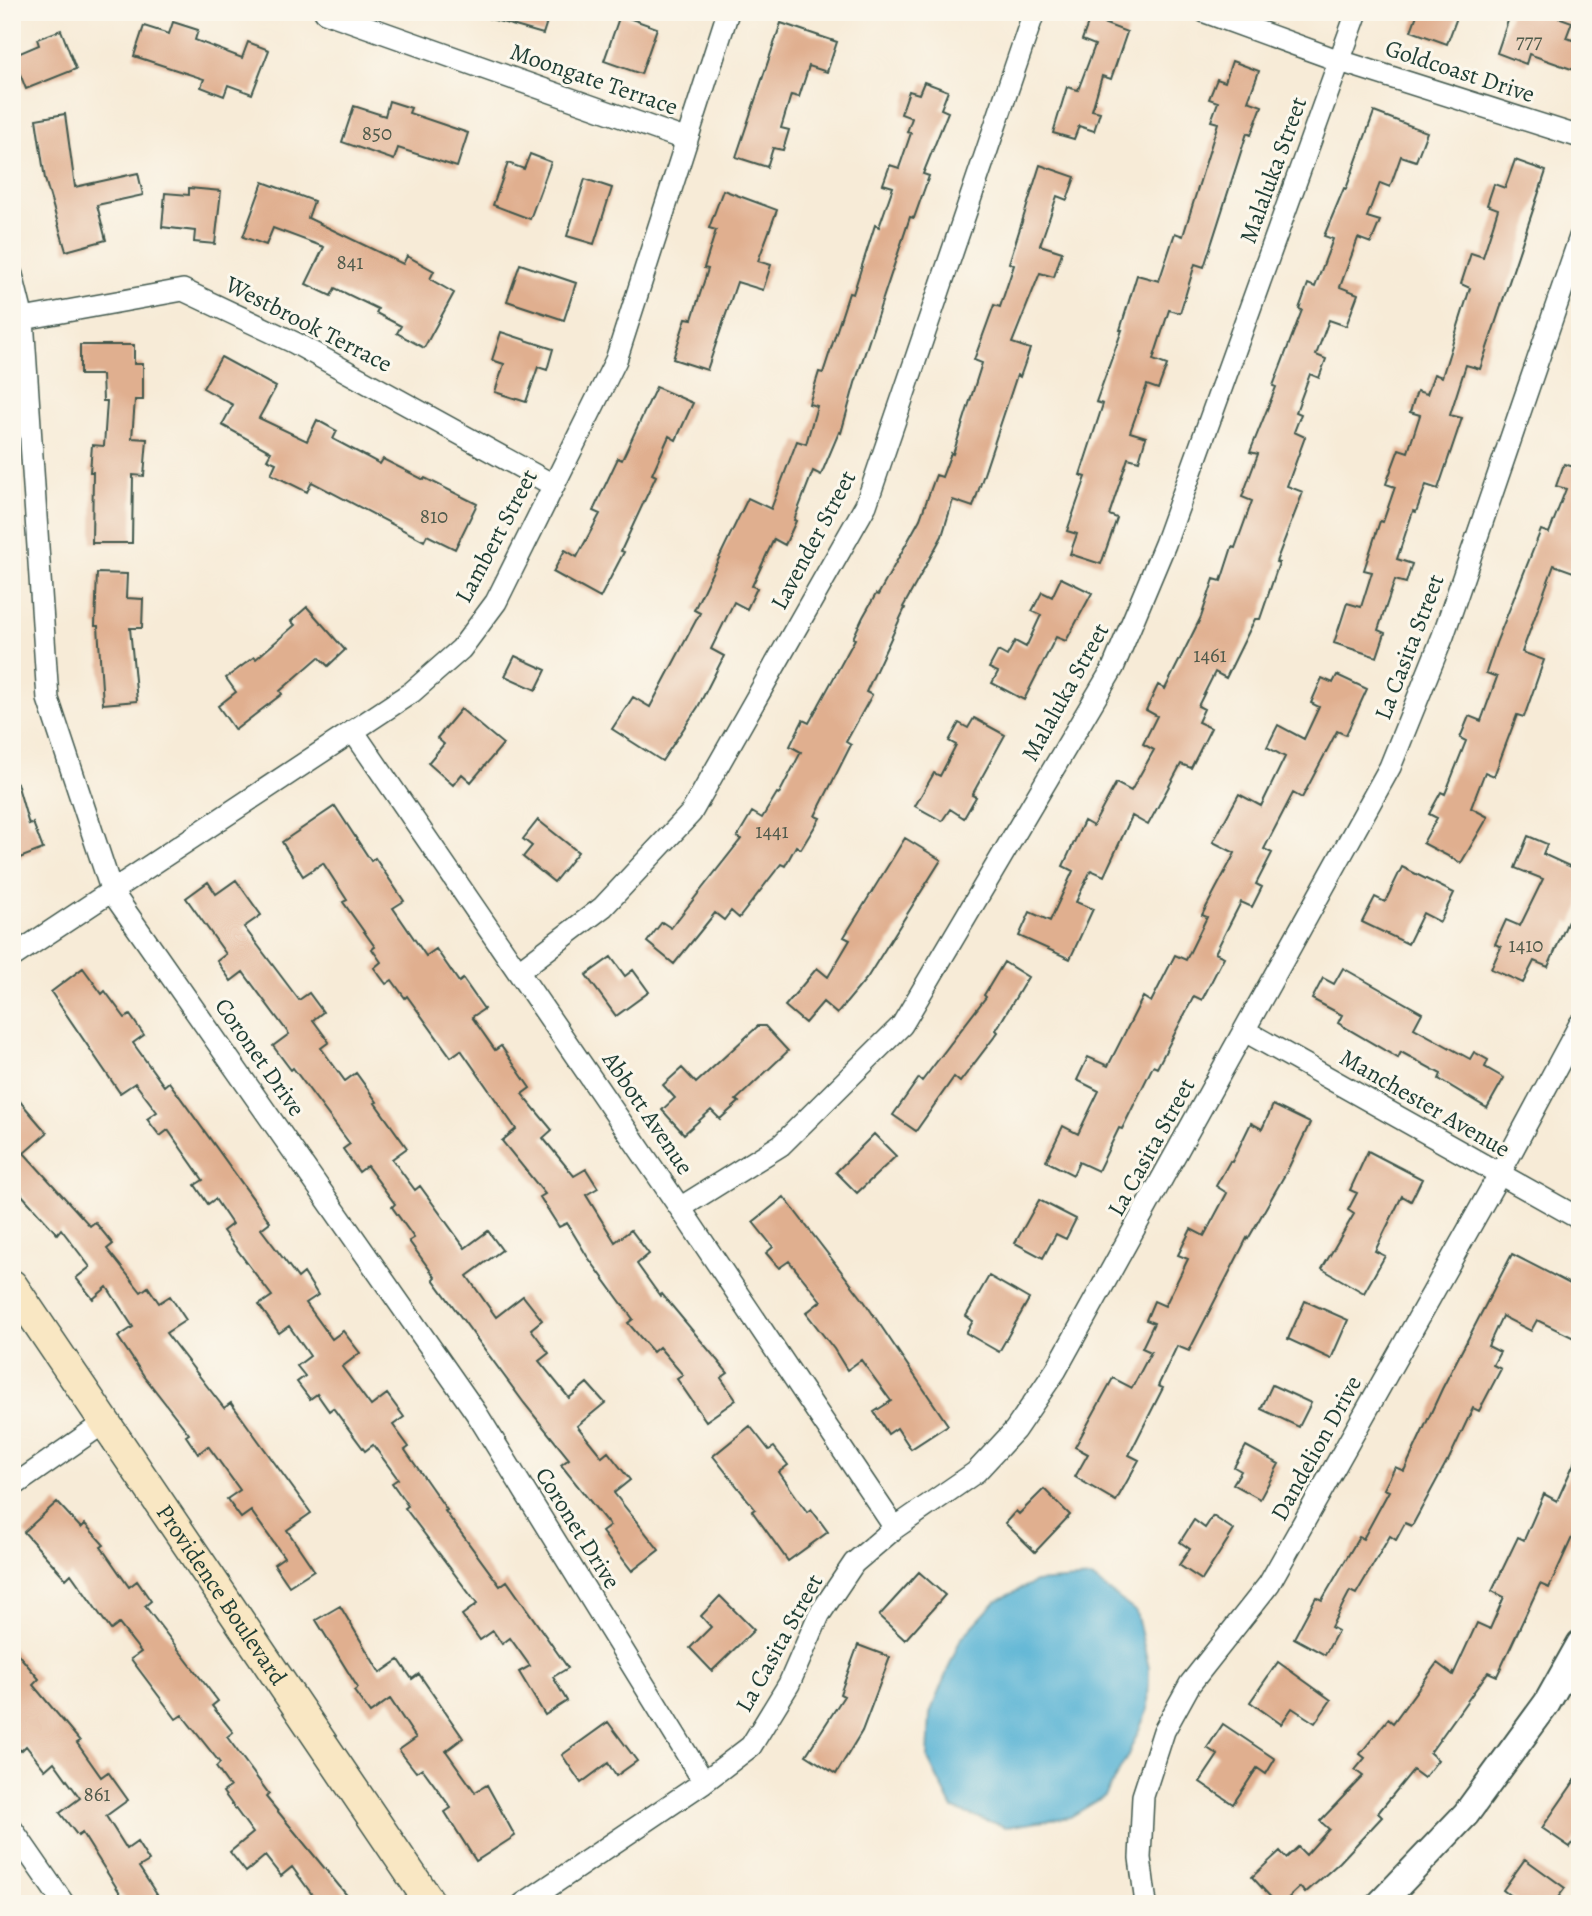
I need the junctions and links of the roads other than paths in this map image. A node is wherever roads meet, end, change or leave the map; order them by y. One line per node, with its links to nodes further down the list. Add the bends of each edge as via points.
1 (325, 12): 8 (street, Moongate Terrace)
2 (728, 12): 8 (street, Lambert Street)
3 (1034, 12): 16 (street, Lavender Street, via 866,505 691,813 603,907)
4 (1205, 12): 6 (street, Goldcoast Drive)
5 (1357, 12): 6 (street, Malaluka Street)
6 (1340, 61): 7 (street, Goldcoast Drive); 20 (street, Malaluka Street, via 1165,544 1113,668 902,1025 781,1145)
7 (1580, 137)
8 (687, 140): 12 (street, Lambert Street, via 616,360)
9 (1580, 237): 18 (street, La Casita Street, via 1443,636 1390,766)
10 (12, 275): 11 (street, Coronet Drive)
11 (23, 320): 12 (street, Westbrook Terrace, via 183,290 295,343); 14 (street, Coronet Drive, via 48,699)
12 (553, 485): 13 (street, Lambert Street, via 496,601 461,649 412,692)
13 (353, 731): 14 (street, Lambert Street); 16 (street, Abbott Avenue)
14 (112, 892): 15 (street, Lambert Street); 27 (street, Coronet Drive, via 477,1414)
15 (12, 957)
16 (519, 971): 20 (street, Abbott Avenue)
17 (1580, 1024): 19 (street, Dandelion Drive)
18 (1245, 1031): 19 (street, Manchester Avenue); 25 (street, La Casita Street, via 1056,1370 1016,1430 976,1472)
19 (1499, 1175): 21 (street, Manchester Avenue); 32 (street, Dandelion Drive, via 1269,1584 1190,1684 1164,1731 1143,1796 1140,1858)
20 (680, 1208): 25 (street, Abbott Avenue)
21 (1580, 1219)
22 (12, 1285): 23 (main road, Providence Boulevard)
23 (105, 1422): 24 (street); 30 (main road, Providence Boulevard)
24 (12, 1487)
25 (895, 1528): 27 (street, La Casita Street, via 854,1563 819,1615 789,1684 751,1746)
26 (1580, 1644): 33 (street, via 1547,1703 1466,1814)
27 (704, 1782): 31 (street, La Casita Street)
28 (12, 1829): 29 (street)
29 (64, 1904)
30 (431, 1904)
31 (523, 1904)
32 (1146, 1904)
33 (1380, 1904)

